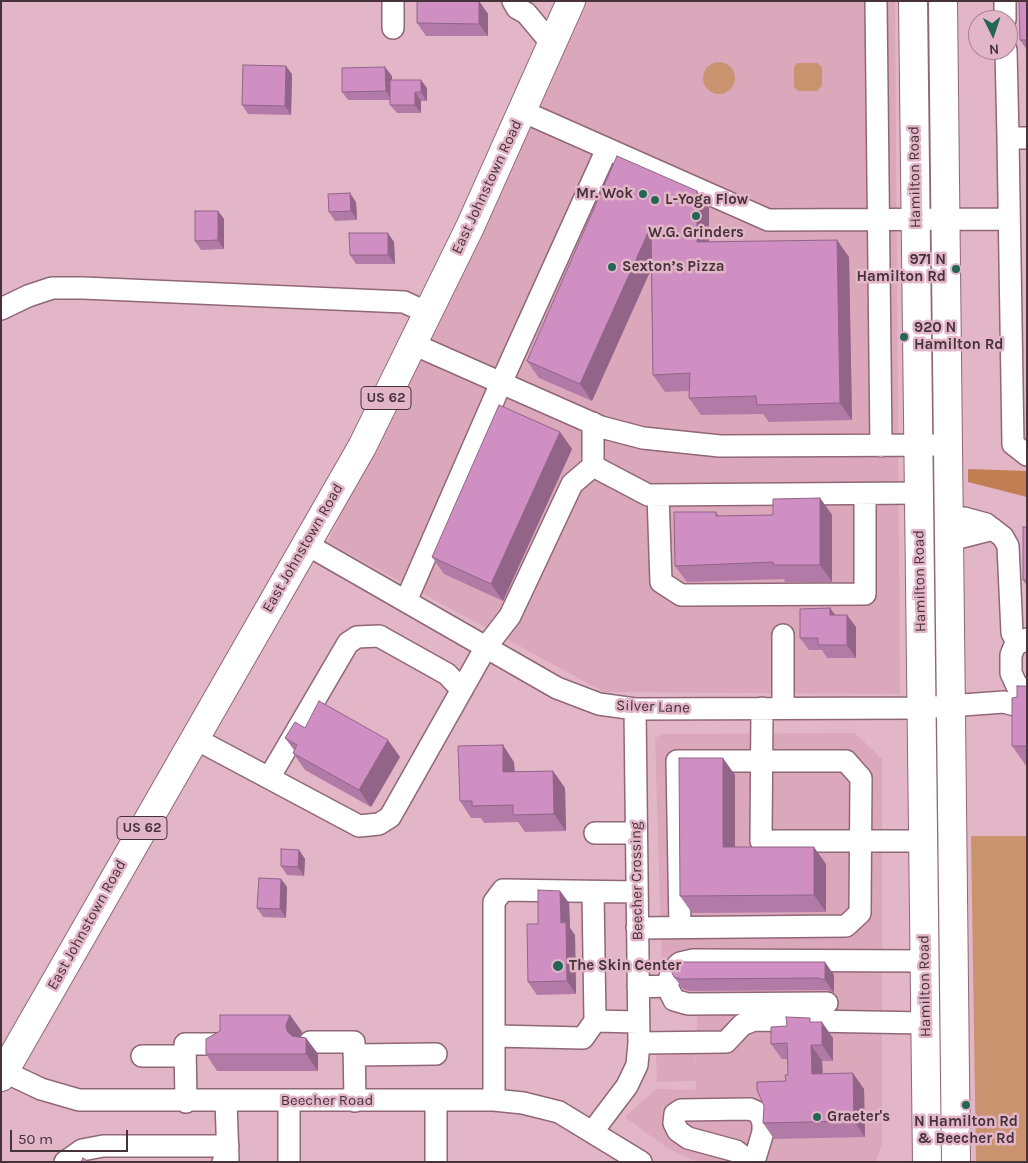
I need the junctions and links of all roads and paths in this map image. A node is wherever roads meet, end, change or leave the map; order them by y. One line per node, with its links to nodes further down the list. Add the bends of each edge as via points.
1 (393, 1): 7 (street)
2 (876, 1): 13 (street)
3 (913, 1): 15 (main road, Hamilton Road)
4 (943, 1): 16 (main road, Hamilton Road)
5 (569, 6): 6 (street); 8 (main road, East Johnstown Road / US 62)
6 (520, 7): 8 (street)
7 (394, 28)
8 (552, 44): 10 (main road, East Johnstown Road / US 62)
9 (1007, 60): 12 (street)
10 (522, 111): 11 (street); 19 (main road, East Johnstown Road / US 62)
11 (607, 149): 13 (street, via 768,220); 22 (street)
12 (1017, 149): 14 (street)
13 (880, 220): 15 (street); 25 (street)
14 (1009, 220): 16 (street); 17 (street)
15 (915, 221): 16 (street); 26 (main road, Hamilton Road)
16 (946, 221): 24 (main road, Hamilton Road)
17 (1018, 280): 20 (street)
18 (1, 310): 19 (street, via 52,288 83,288 404,302)
19 (428, 312): 21 (main road, East Johnstown Road / US 62)
20 (1019, 335): 27 (street, via 1014,444)
21 (413, 344): 22 (street); 33 (main road, East Johnstown Road / US 62, via 362,447)
22 (501, 382): 23 (street); 34 (street)
23 (593, 423): 25 (street, via 643,438 720,446); 28 (street)
24 (949, 445): 26 (street); 32 (main road, Hamilton Road)
25 (880, 446): 26 (street)
26 (918, 446): 29 (main road, Hamilton Road)
27 (1027, 455)
28 (593, 466): 31 (street, via 648,495); 37 (street, via 572,484 510,616)
29 (919, 493): 30 (street); 42 (main road, Hamilton Road)
30 (864, 494): 31 (street); 31 (street, via 865,594 701,595 681,595 661,582)
31 (658, 495)
32 (950, 530): 36 (street, via 993,530 1003,537 1008,546 1012,633); 40 (main road, Hamilton Road)
33 (306, 544): 34 (street, Silver Lane); 44 (main road, East Johnstown Road / US 62)
34 (406, 601): 37 (street, Silver Lane)
35 (783, 635): 41 (street)
36 (1022, 641): 39 (street, via 1011,655 1011,673)
37 (486, 647): 38 (street); 43 (street, Silver Lane, via 556,688 599,704)
38 (462, 690): 46 (street, via 390,817 379,824 359,826); 46 (street, via 447,674 379,636 357,637 348,643)
39 (1023, 696): 40 (street, via 1007,714 1000,717 968,718)
40 (951, 707): 42 (street, Silver Lane); 83 (main road, Hamilton Road)
41 (773, 708): 42 (street, Silver Lane); 43 (street, Silver Lane); 45 (street)
42 (921, 708): 50 (main road, Hamilton Road)
43 (635, 709): 48 (street, Beecher Crossing)
44 (194, 738): 46 (street); 69 (main road, East Johnstown Road / US 62)
45 (762, 760): 49 (street, via 846,761 861,778); 49 (street, via 761,842); 54 (street, via 677,761)
46 (269, 778)
47 (595, 833): 48 (street)
48 (636, 833): 52 (street, Beecher Crossing)
49 (860, 841): 50 (street); 54 (street, via 860,912 846,926)
50 (923, 841): 55 (main road, Hamilton Road)
51 (593, 892): 52 (street); 59 (street); 62 (street, via 503,890 494,902)
52 (637, 892): 53 (street, Beecher Crossing)
53 (637, 928): 54 (street); 57 (street, Beecher Crossing)
54 (680, 928)
55 (924, 961): 56 (street, via 693,960 680,963 672,970); 60 (main road, Hamilton Road)
56 (667, 986): 57 (street); 58 (street, via 674,1000 688,1004)
57 (638, 987): 61 (street, Beecher Crossing)
58 (827, 1003)
59 (595, 1021): 61 (street); 62 (street, via 583,1038)
60 (925, 1023): 61 (street, via 754,1020 742,1025 726,1042); 82 (main road, Hamilton Road)
61 (638, 1032): 76 (street, Beecher Crossing, via 637,1065)
62 (495, 1036): 71 (street)
63 (310, 1042): 68 (street, via 354,1042)
64 (217, 1044): 67 (street, via 185,1044)
65 (436, 1054): 68 (street)
66 (142, 1056): 67 (street)
67 (185, 1056): 75 (street)
68 (354, 1056): 70 (street)
69 (2, 1073): 75 (street, Beecher Road, via 79,1100)
70 (355, 1100): 73 (street, Beecher Road); 74 (street, Beecher Road)
71 (494, 1100): 74 (street, Beecher Road); 76 (street, Beecher Road, via 559,1112)
72 (226, 1101): 73 (street, Beecher Road); 75 (street, Beecher Road); 77 (street)
73 (289, 1101): 79 (street)
74 (436, 1101): 80 (street)
75 (186, 1102)
76 (593, 1131): 81 (street, Beecher Road)
77 (227, 1157): 78 (street, via 103,1146 82,1150)
78 (65, 1162)
79 (289, 1162)
80 (436, 1162)
81 (641, 1162)
82 (927, 1162)
83 (956, 1162)

